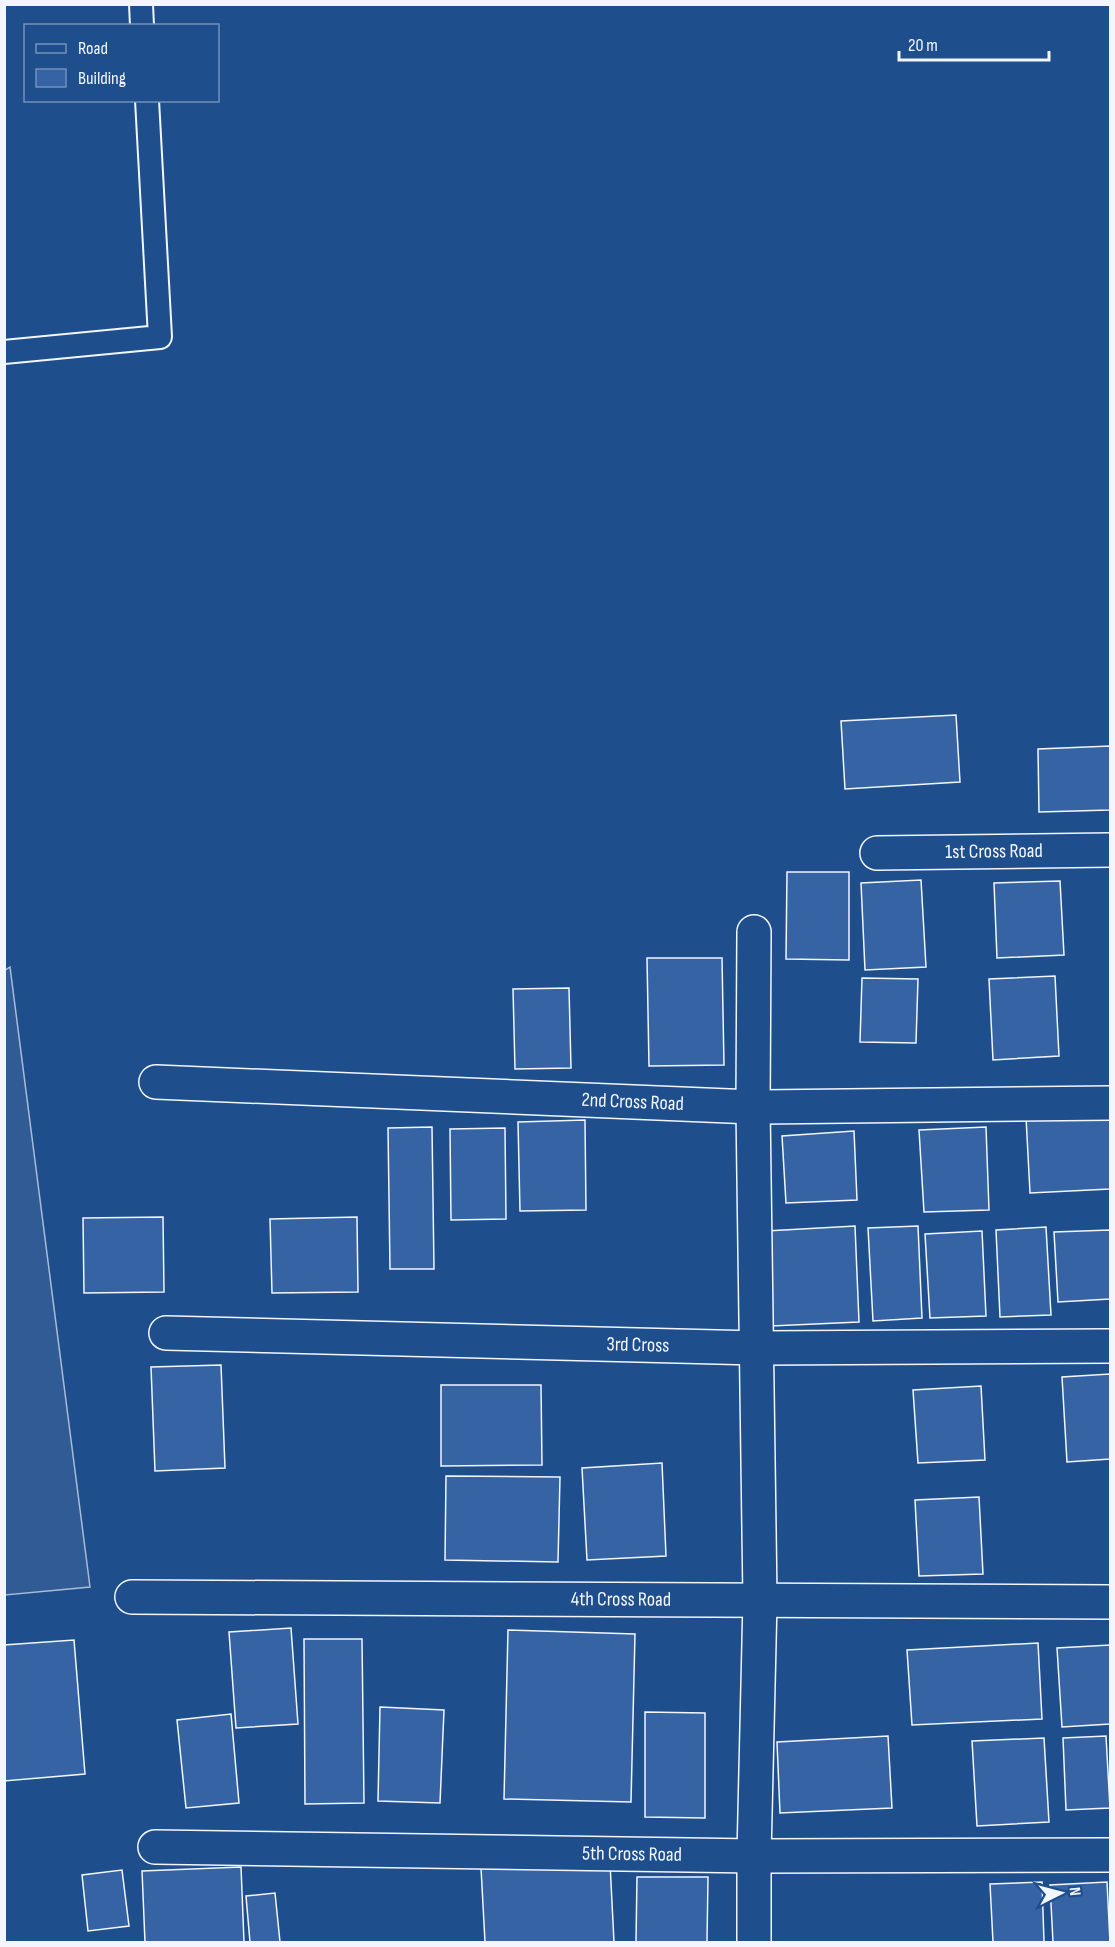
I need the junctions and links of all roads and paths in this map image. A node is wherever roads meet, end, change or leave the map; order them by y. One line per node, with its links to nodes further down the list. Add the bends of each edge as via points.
1 (141, 4): 2 (lane)
2 (142, 24)
3 (147, 102): 4 (lane, via 160,337)
4 (4, 352)
5 (1110, 850): 6 (street, 1st Cross Road)
6 (877, 853)
7 (754, 932): 10 (street)
8 (156, 1082): 10 (street, 2nd Cross Road)
9 (1110, 1103): 10 (street, 2nd Cross Road)
10 (753, 1107): 13 (street)
11 (166, 1333): 13 (street, 3rd Cross)
12 (1110, 1346): 13 (street, 3rd Cross)
13 (757, 1348): 15 (street)
14 (132, 1597): 15 (street, 4th Cross Road)
15 (760, 1600): 16 (street, 4th Cross Road); 19 (street)
16 (1110, 1602)
17 (155, 1847): 19 (street, 5th Cross Road)
18 (1110, 1855): 19 (street, 5th Cross Road)
19 (754, 1857): 20 (street)
20 (754, 1942)

